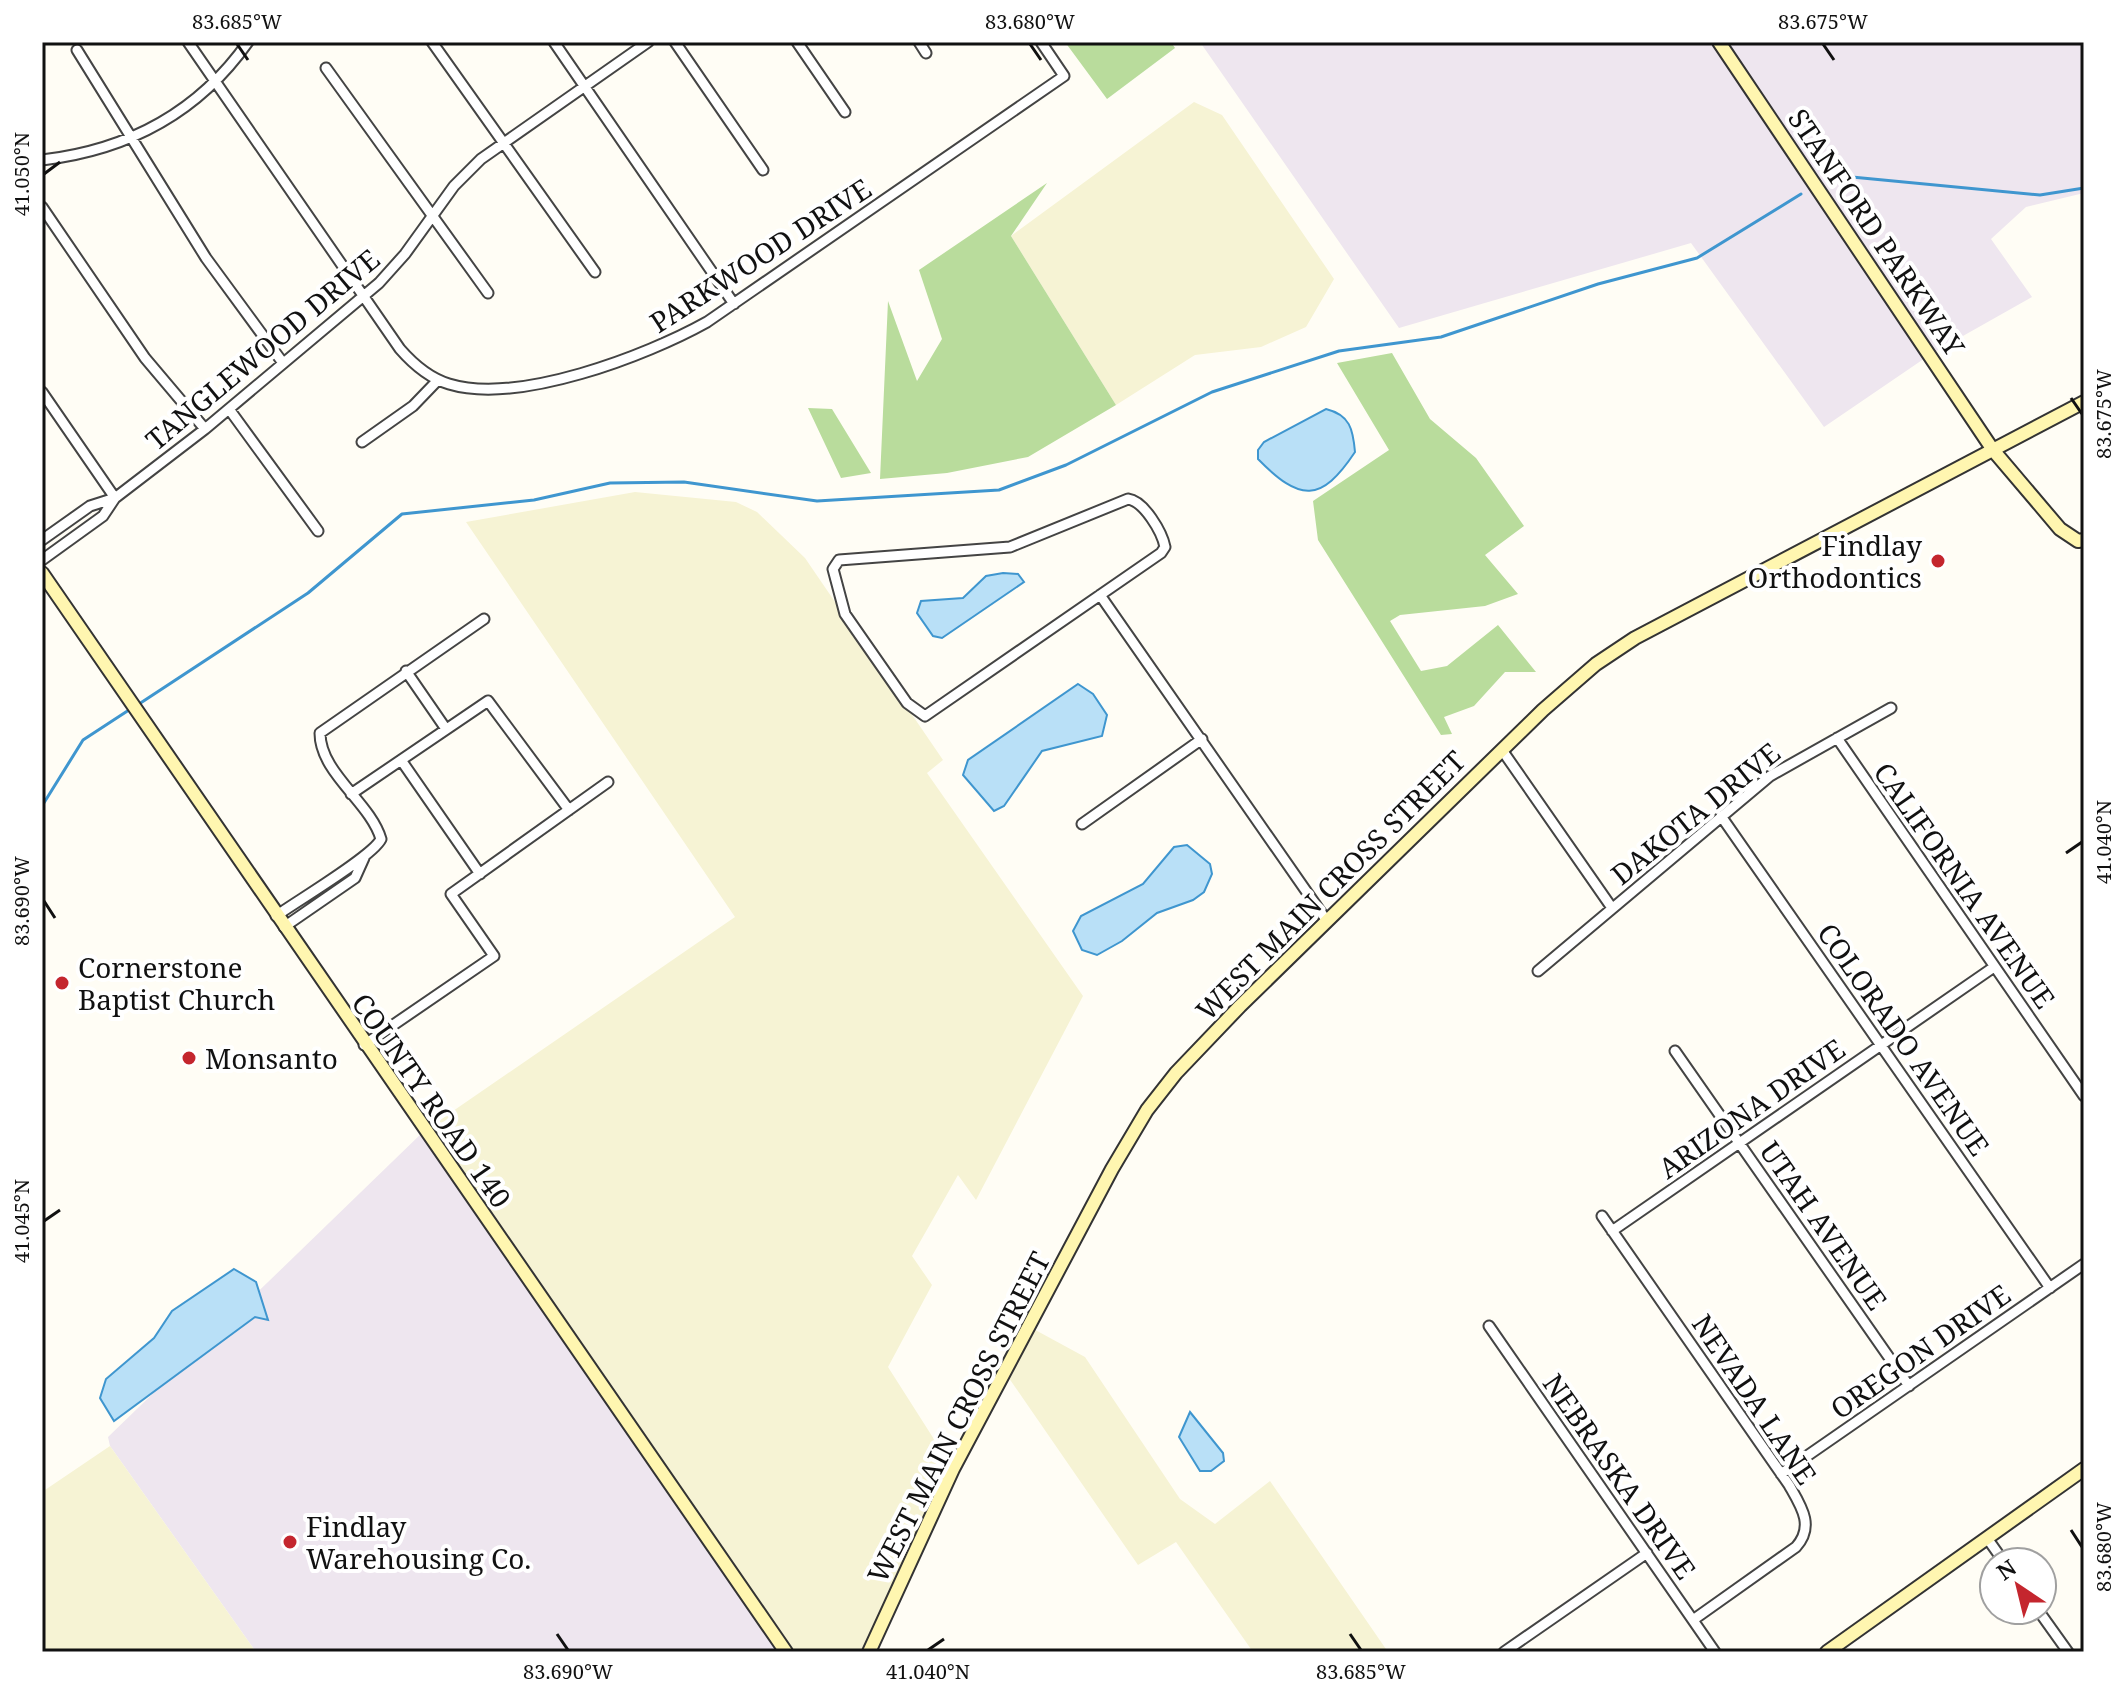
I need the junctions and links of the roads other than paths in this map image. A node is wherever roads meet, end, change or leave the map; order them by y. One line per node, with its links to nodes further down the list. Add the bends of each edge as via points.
1 (188, 42): 14 (street, PARKWOOD DRIVE)
2 (248, 42): 14 (street)
3 (432, 42): 18 (street)
4 (554, 42): 15 (street)
5 (648, 42): 15 (street, TANGLEWOOD DRIVE)
6 (675, 42): 20 (street)
7 (797, 42): 16 (street)
8 (919, 42): 12 (street)
9 (1041, 42): 26 (street, PARKWOOD DRIVE, via 1064,76)
10 (1719, 42): 34 (street, STANFORD PARKWAY)
11 (77, 50): 17 (street)
12 (926, 53)
13 (326, 68): 22 (street)
14 (216, 82): 17 (street, via 169,120); 25 (street, PARKWOOD DRIVE)
15 (584, 86): 18 (street, TANGLEWOOD DRIVE); 26 (street)
16 (845, 112)
17 (134, 138): 19 (street, via 99,151); 27 (street, via 206,258)
18 (502, 143): 22 (street, TANGLEWOOD DRIVE, via 465,174); 23 (street)
19 (42, 160)
20 (763, 170)
21 (42, 207): 32 (street, via 145,358)
22 (431, 217): 24 (street); 25 (street, TANGLEWOOD DRIVE, via 405,254)
23 (595, 272)
24 (488, 293)
25 (363, 296): 27 (street, TANGLEWOOD DRIVE); 28 (street, PARKWOOD DRIVE, via 410,361)
26 (734, 304): 28 (street, PARKWOOD DRIVE, via 666,344 579,374 480,388)
27 (283, 363): 31 (street, TANGLEWOOD DRIVE)
28 (438, 380): 33 (street, via 413,406)
29 (42, 392): 35 (street)
30 (2084, 402): 34 (street, WEST MAIN CROSS STREET)
31 (229, 409): 32 (street, TANGLEWOOD DRIVE); 36 (street)
32 (205, 429): 35 (street, TANGLEWOOD DRIVE)
33 (362, 442)
34 (1993, 450): 38 (street, STANFORD PARKWAY, via 2060,529); 48 (street, WEST MAIN CROSS STREET, via 1635,638 1578,679)
35 (115, 498): 37 (street, TANGLEWOOD DRIVE, via 90,506); 39 (street, TANGLEWOOD DRIVE, via 103,516)
36 (318, 531)
37 (42, 540)
38 (2084, 540)
39 (42, 560)
40 (42, 573): 57 (street, COUNTY ROAD 140)
41 (1100, 595): 41 (street, via 1165,547 1135,499 1010,547 859,557 839,560 833,569 845,614 907,703 925,716); 47 (street)
42 (484, 619): 43 (street)
43 (406, 671): 45 (street); 51 (street, via 320,733)
44 (1891, 708): 46 (street, DAKOTA DRIVE)
45 (446, 729): 49 (street); 52 (street, via 488,701)
46 (1837, 738): 53 (street, DAKOTA DRIVE, via 1779,770); 59 (street, CALIFORNIA AVENUE)
47 (1202, 739): 54 (street); 58 (street)
48 (1502, 750): 56 (street); 58 (street, WEST MAIN CROSS STREET)
49 (401, 760): 51 (street); 55 (street)
50 (608, 782): 52 (street)
51 (351, 794): 57 (street, via 381,839 355,878)
52 (569, 810): 55 (street)
53 (1721, 816): 56 (street, DAKOTA DRIVE); 62 (street, COLORADO AVENUE)
54 (1082, 824)
55 (480, 874): 61 (street, via 451,894 494,956)
56 (1612, 908): 60 (street, DAKOTA DRIVE)
57 (280, 921): 61 (street, COUNTY ROAD 140)
58 (1327, 921): 80 (street, WEST MAIN CROSS STREET, via 1193,1054 1139,1123 953,1469)
59 (1994, 967): 62 (street, ARIZONA DRIVE); 64 (street, CALIFORNIA AVENUE)
60 (1538, 971)
61 (364, 1045): 79 (street, COUNTY ROAD 140)
62 (1881, 1045): 65 (street, ARIZONA DRIVE); 69 (street, COLORADO AVENUE)
63 (1675, 1051): 65 (street, UTAH AVENUE)
64 (2084, 1096)
65 (1740, 1142): 67 (street, ARIZONA DRIVE); 71 (street, UTAH AVENUE)
66 (1602, 1216): 67 (street, NEVADA LANE)
67 (1612, 1231): 73 (street, NEVADA LANE)
68 (2084, 1264): 69 (street, OREGON DRIVE)
69 (2050, 1288): 71 (street, OREGON DRIVE)
70 (1489, 1326): 76 (street, NEBRASKA DRIVE)
71 (1909, 1386): 73 (street, OREGON DRIVE)
72 (2084, 1469): 74 (street)
73 (1781, 1474): 77 (street, NEVADA LANE, via 1804,1513 1804,1537 1784,1557)
74 (1987, 1538): 75 (street); 83 (street)
75 (1993, 1546)
76 (1647, 1553): 77 (street, NEBRASKA DRIVE); 81 (street)
77 (1693, 1620): 82 (street, NEBRASKA DRIVE)
78 (2049, 1626): 84 (street)
79 (786, 1652)
80 (869, 1652)
81 (1504, 1652)
82 (1715, 1652)
83 (1827, 1652)
84 (2068, 1652)

